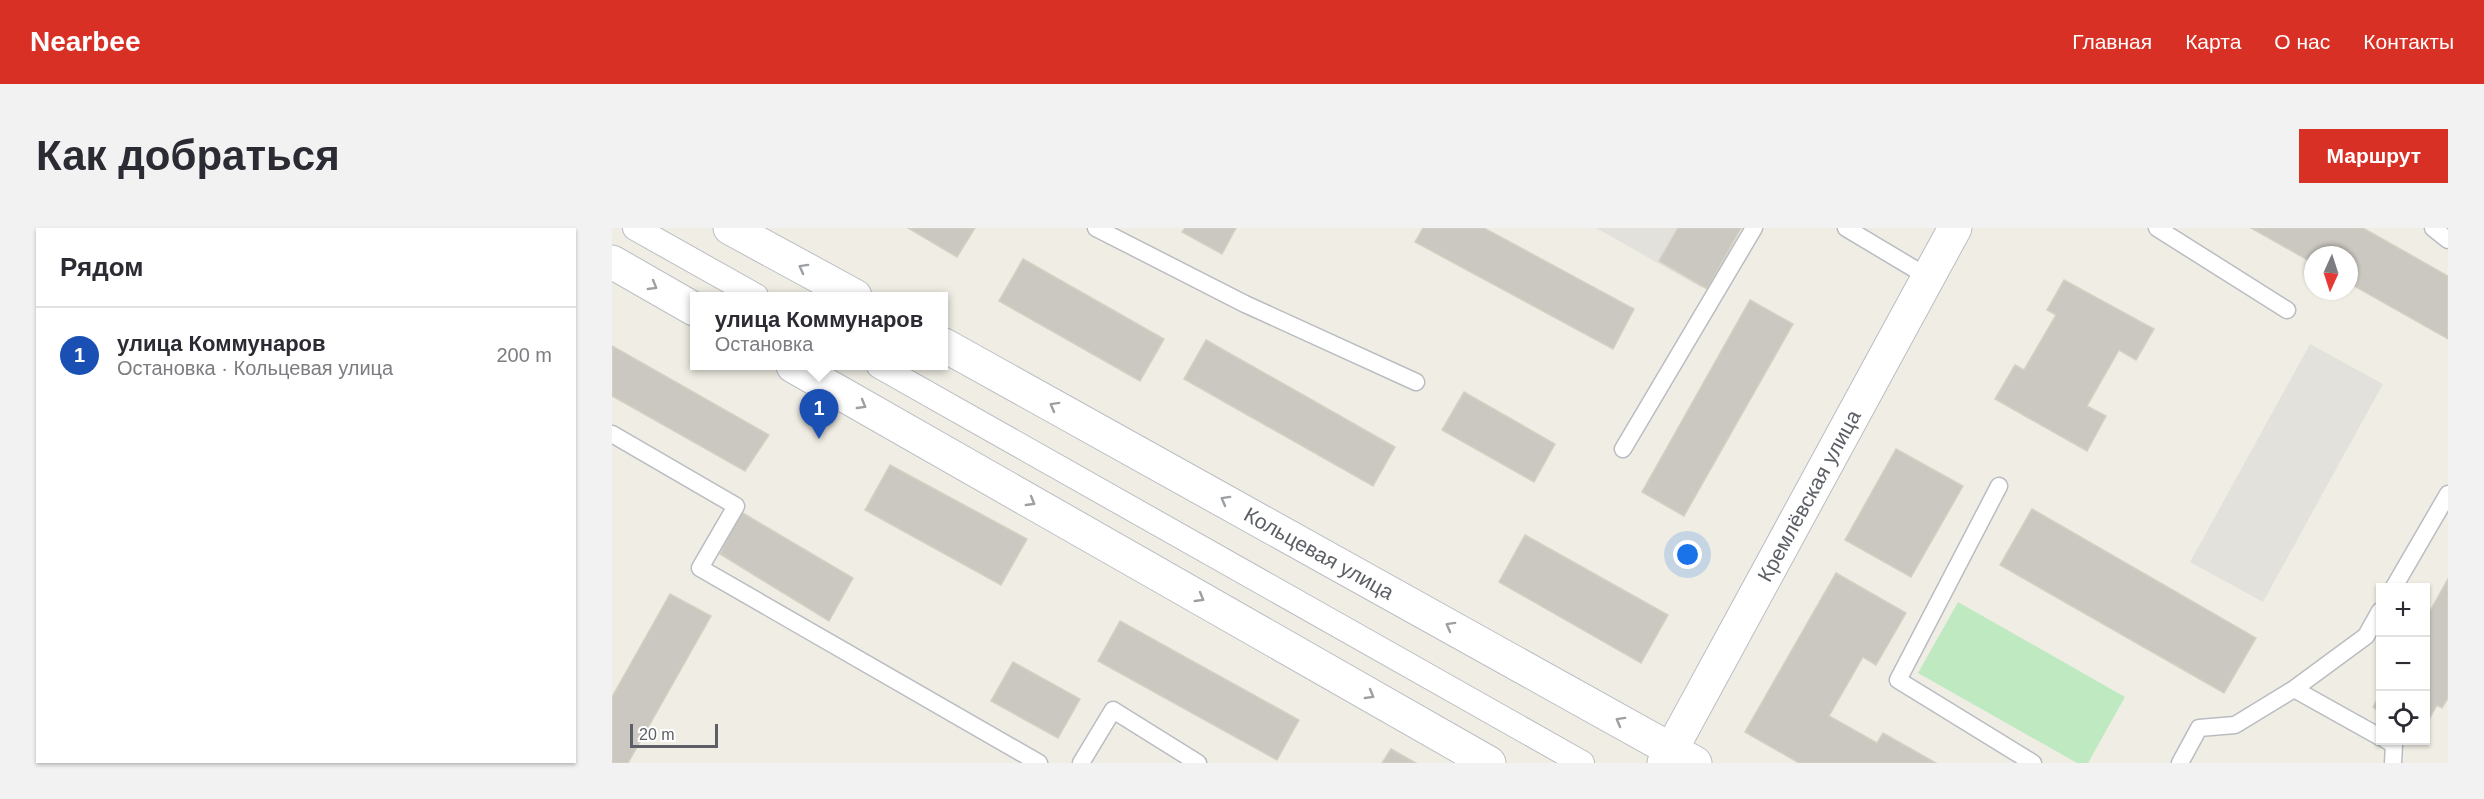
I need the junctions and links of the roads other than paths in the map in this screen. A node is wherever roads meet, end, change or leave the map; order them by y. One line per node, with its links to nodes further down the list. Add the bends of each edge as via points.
1 (635, 228): 12 (street)
2 (730, 228): 13 (main road, one-way to 2)
3 (1096, 228): 19 (lane, via 1245,304)
4 (1754, 228): 21 (lane)
5 (1845, 228): 11 (lane)
6 (1955, 228): 11 (main road, Кремлёвская улица)
7 (2433, 228): 9 (lane)
8 (2167, 231): 15 (lane)
9 (2448, 240)
10 (612, 262): 14 (main road, one-way to 14)
11 (1928, 278): 29 (main road, Кремлёвская улица)
12 (747, 292)
13 (846, 292)
14 (690, 307)
15 (2287, 310)
16 (948, 347): 29 (main road, Кольцевая улица, one-way to 16)
17 (800, 370): 33 (main road, one-way to 33)
18 (886, 370): 34 (street)
19 (1416, 382)
20 (612, 434): 30 (lane, via 735,506 700,568)
21 (1623, 449)
22 (1999, 486): 35 (lane, via 1898,681)
23 (2448, 494): 24 (lane)
24 (2397, 583)
25 (2376, 618): 26 (lane, via 2366,636)
26 (2294, 689): 27 (lane); 36 (lane, via 2235,725 2199,728)
27 (2376, 735)
28 (2394, 745): 37 (lane)
29 (1677, 759)
30 (1039, 763)
31 (1081, 763): 32 (lane, via 1113,710)
32 (1198, 763)
33 (1489, 763)
34 (1582, 763)
35 (2033, 763)
36 (2180, 763)
37 (2393, 763)

